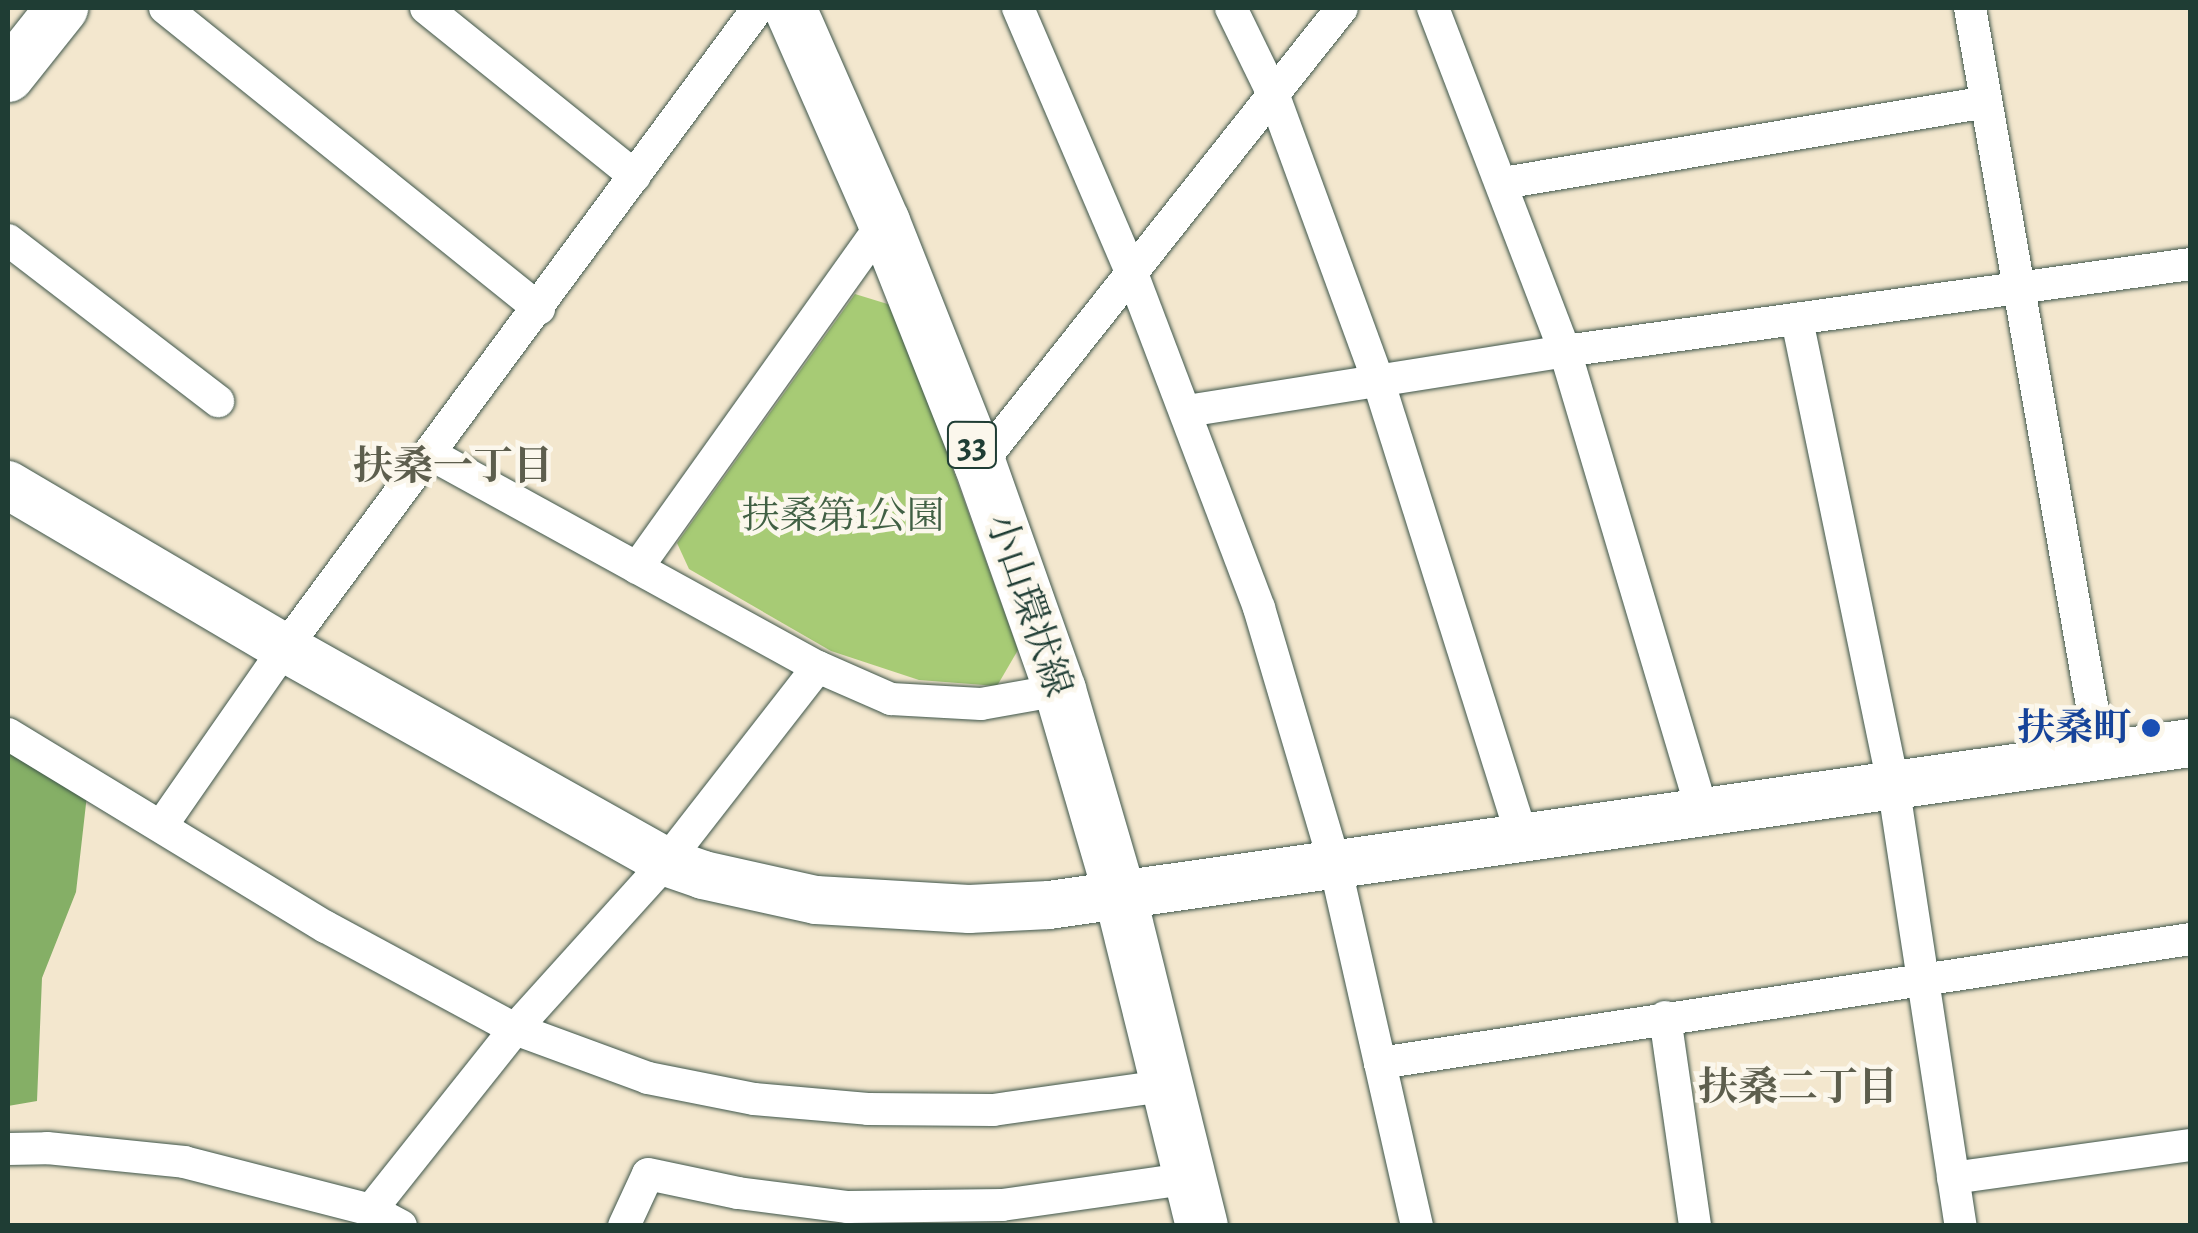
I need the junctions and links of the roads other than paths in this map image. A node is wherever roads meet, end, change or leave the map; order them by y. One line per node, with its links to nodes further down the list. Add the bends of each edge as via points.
1 (62, 8): 11 (main road)
2 (165, 8): 21 (street)
3 (426, 8): 14 (street)
4 (758, 8): 14 (street)
5 (790, 8): 16 (main road, 小山環状線 / 33)
6 (1018, 8): 19 (street)
7 (1231, 8): 12 (street)
8 (1342, 8): 12 (street)
9 (1433, 8): 15 (street)
10 (1970, 8): 13 (street)
11 (8, 76)
12 (1274, 96): 19 (street); 24 (street)
13 (1986, 102): 15 (street); 20 (street)
14 (635, 176): 21 (street)
15 (1503, 183): 23 (street)
16 (884, 222): 28 (main road, 小山環状線 / 33); 30 (street)
17 (8, 240): 25 (street)
18 (2190, 264): 20 (street)
19 (1134, 276): 26 (street); 28 (street)
20 (2022, 288): 22 (street); 36 (street)
21 (539, 309): 27 (street)
22 (1797, 320): 23 (street); 37 (street)
23 (1564, 351): 24 (street); 38 (street)
24 (1378, 380): 26 (street); 40 (street)
25 (218, 401)
26 (1187, 411): 42 (street, via 1258,608)
27 (432, 455): 30 (street); 31 (street)
28 (980, 464): 33 (main road, 小山環状線 / 33)
29 (8, 485): 31 (street)
30 (638, 568): 32 (street)
31 (286, 648): 39 (street); 41 (street)
32 (818, 667): 33 (street, via 891,698 981,704); 41 (street)
33 (1060, 690): 43 (main road, 小山環状線 / 33)
34 (8, 734): 39 (street)
35 (2190, 743): 36 (street)
36 (2101, 757): 37 (street)
37 (1893, 784): 38 (street); 45 (street)
38 (1702, 810): 40 (street)
39 (162, 825): 47 (street, via 326,926)
40 (1522, 837): 42 (street)
41 (666, 862): 43 (street, via 816,900 887,907 1017,906); 47 (street)
42 (1334, 864): 43 (street); 48 (street)
43 (1120, 895): 49 (main road, 小山環状線 / 33)
44 (2190, 938): 45 (street)
45 (1924, 982): 46 (street); 52 (street)
46 (1665, 1017): 48 (street); 58 (street)
47 (515, 1029): 49 (street, via 648,1078 868,1109 993,1110); 54 (street)
48 (1380, 1063): 57 (street)
49 (1170, 1085): 53 (main road, 小山環状線 / 33)
50 (2190, 1145): 52 (street)
51 (8, 1149): 54 (street, via 184,1162)
52 (1953, 1178): 59 (street)
53 (1197, 1202): 56 (street, via 848,1207 648,1174)
54 (371, 1210): 55 (street)
55 (401, 1226)
56 (624, 1226)
57 (1416, 1226)
58 (1696, 1226)
59 (1961, 1226)

